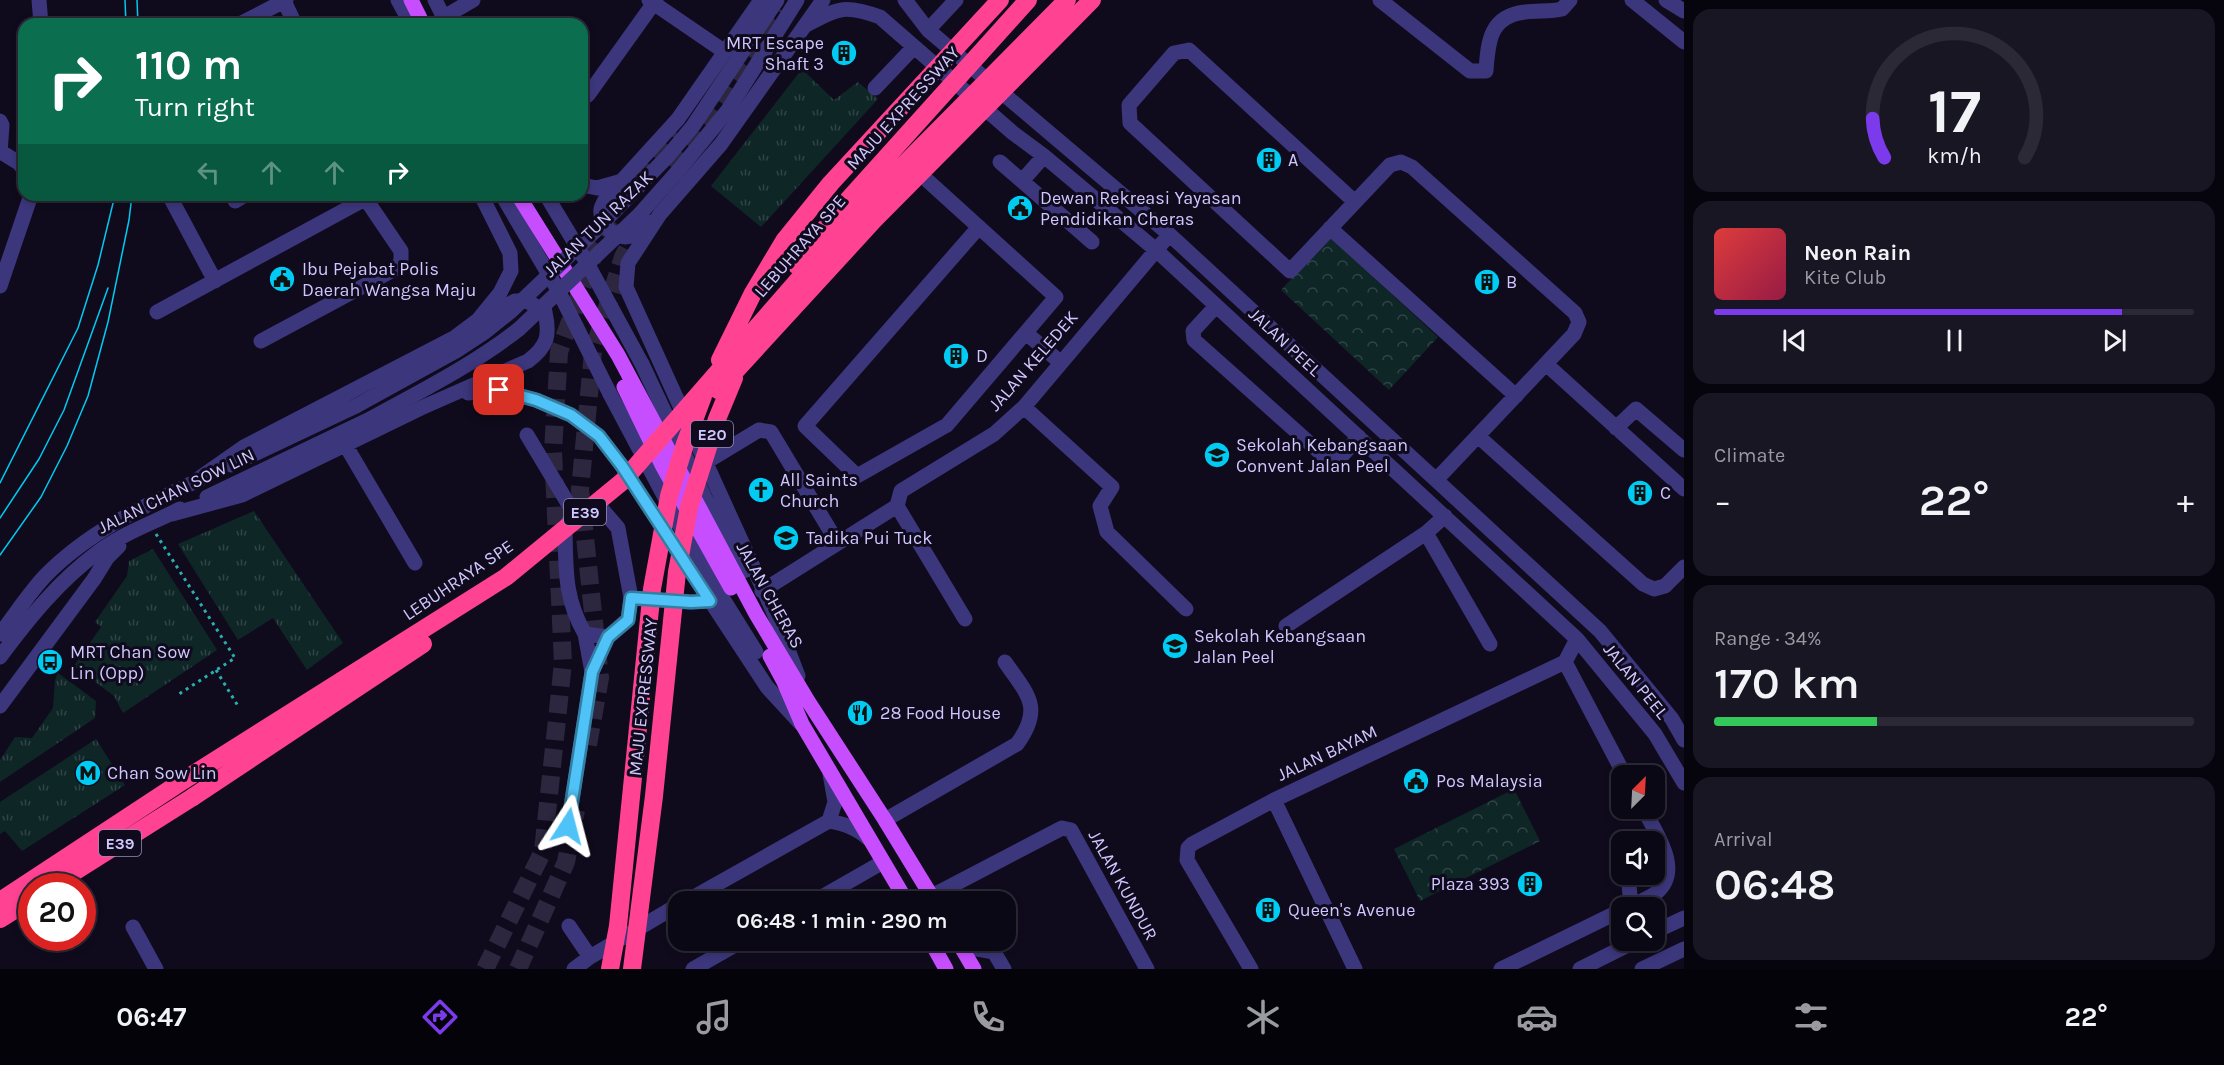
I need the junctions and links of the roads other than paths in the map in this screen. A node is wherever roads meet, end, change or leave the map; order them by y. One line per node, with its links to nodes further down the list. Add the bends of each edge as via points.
1 (39, 0): 20 (street)
2 (285, 0): 21 (street); 22 (street)
3 (435, 0): 25 (street)
4 (473, 0): 26 (street)
5 (761, 0): 31 (street)
6 (777, 0): 59 (street, JALAN TUN RAZAK, bridge, via 693,126)
7 (797, 0): 61 (street, JALAN TUN RAZAK, bridge, via 728,110 639,215)
8 (823, 0): 27 (street)
9 (906, 0): 28 (street, JALAN PEEL)
10 (956, 0): 28 (street)
11 (1000, 0): 155 (highway, MAJU EXPRESSWAY / E20, bridge, via 831,183 784,241 753,293 703,396 669,496 652,589 618,926)
12 (1028, 0): 156 (highway, MAJU EXPRESSWAY / E20, bridge, via 847,201 797,264 769,309 717,419 689,507 677,572)
13 (1067, 0): 137 (highway, LEBUHRAYA SPE / E39, bridge, via 861,208 623,481 506,577)
14 (1092, 0): 128 (highway, LEBUHRAYA SPE / E39, bridge, via 874,220 628,489 516,581)
15 (1380, 0): 16 (street, via 1470,71 1486,71 1492,31 1505,16 1525,11 1550,12 1562,9)
16 (1570, 0)
17 (1632, 0): 29 (street)
18 (653, 1): 31 (street); 33 (street)
19 (403, 2): 23 (street); 24 (main road)
20 (40, 18)
21 (251, 18)
22 (292, 18)
23 (407, 18)
24 (418, 18)
25 (444, 18)
26 (448, 18)
27 (806, 25): 30 (street, JALAN PEEL, via 836,9 860,10 880,17); 54 (street, via 721,144)
28 (928, 30): 34 (street, JALAN PEEL)
29 (1684, 42)
30 (914, 47): 32 (street); 36 (street, JALAN PEEL)
31 (725, 52): 41 (street, via 678,119)
32 (875, 88)
33 (588, 95)
34 (1029, 115): 36 (street); 57 (street, JALAN PEEL)
35 (0, 121): 37 (street)
36 (1013, 133): 38 (street, JALAN PEEL)
37 (1, 153): 39 (street)
38 (1044, 156): 43 (street); 60 (street, JALAN PEEL)
39 (18, 162)
40 (1000, 162): 43 (street)
41 (622, 181): 44 (street, via 597,188); 54 (street, via 601,208 602,220 610,232 629,237)
42 (928, 181): 55 (street)
43 (1022, 182): 58 (street)
44 (588, 186)
45 (30, 201): 64 (street)
46 (172, 201): 63 (street)
47 (357, 201): 63 (street)
48 (367, 201): 71 (street, via 402,251 397,268)
49 (484, 201): 69 (street, via 512,261 507,282)
50 (505, 201): 62 (street)
51 (522, 201): 66 (main road, JALAN CHERAS)
52 (550, 201): 59 (street)
53 (1355, 202): 56 (street); 56 (street, via 1189,50 1174,53 1129,105 1130,123 1290,271); 73 (street, via 1390,165 1401,162 1412,167 1575,313 1579,322 1574,334)
54 (660, 214): 85 (street, via 628,263 626,287)
55 (979, 227): 70 (street, via 1056,297); 70 (street, via 805,426 857,476 947,425)
56 (1330, 228): 75 (street)
57 (1170, 235): 60 (street, JALAN KELEDEK); 86 (street, JALAN PEEL)
58 (1092, 242)
59 (578, 246): 61 (street, bridge); 62 (street, JALAN TUN RAZAK, bridge)
60 (1156, 249): 67 (street, JALAN PEEL); 72 (street, JALAN KELEDEK)
61 (587, 263): 65 (street, JALAN TUN RAZAK, bridge); 113 (street, bridge, via 642,364)
62 (548, 275): 65 (street, bridge); 76 (street, JALAN TUN RAZAK, bridge, via 484,332)
63 (215, 281): 68 (street)
64 (0, 286)
65 (558, 290): 78 (street, JALAN TUN RAZAK, bridge, via 519,329 476,360); 116 (street, bridge, via 695,554)
66 (584, 299): 113 (main road, JALAN CHERAS, via 618,355 756,614); 116 (main road, JALAN CHERAS, via 662,465 784,682)
67 (1216, 306): 81 (street, JALAN PEEL); 81 (street, via 1193,331 1194,340 1325,457 1339,459)
68 (157, 312)
69 (478, 320): 74 (street, via 515,301 527,301 545,312 546,341 528,361); 87 (street, via 415,360 244,447)
70 (1026, 333): 72 (street)
71 (261, 341)
72 (1060, 362): 77 (street, JALAN KELEDEK)
73 (1546, 364): 75 (street); 79 (street)
74 (456, 394): 83 (street); 100 (street, via 499,390 536,400 571,415 599,436)
75 (1516, 396): 82 (street)
76 (356, 406): 87 (street, JALAN CHAN SOW LIN)
77 (1024, 407): 89 (street, JALAN KELEDEK, via 994,434 901,491); 101 (street, via 1112,487 1100,506 1107,532)
78 (370, 419): 91 (street, JALAN CHAN SOW LIN)
79 (1616, 428): 84 (street, via 1636,409); 88 (street)
80 (527, 435): 90 (street)
81 (1359, 437): 92 (street, JALAN PEEL)
82 (1479, 437): 86 (street); 97 (street, via 1643,584 1654,589 1665,586)
83 (345, 446): 91 (street, via 242,495); 96 (street)
84 (1684, 450)
85 (706, 462): 95 (street, via 759,430 771,432); 98 (street)
86 (1436, 480): 115 (street, JALAN PEEL, via 1600,631)
87 (194, 482): 104 (street, JALAN CHAN SOW LIN, via 86,540 45,576)
88 (1684, 489)
89 (897, 506): 95 (street, JALAN KELEDEK); 102 (street)
90 (572, 510): 99 (street, via 600,507 618,528); 105 (street, via 565,529 567,588)
91 (171, 514): 93 (street, JALAN CHAN SOW LIN)
92 (1445, 516): 94 (street); 107 (street, JALAN PEEL)
93 (131, 532): 109 (street, JALAN CHAN SOW LIN, via 99,551 58,585); 114 (street, via 107,558)
94 (1426, 533): 103 (street); 108 (street)
95 (837, 542): 98 (street, JALAN KELEDEK)
96 (415, 563)
97 (1684, 567)
98 (762, 591): 113 (street)
99 (631, 598): 100 (street); 106 (street, via 628,620)
100 (710, 601): 116 (street, via 766,687)
101 (1186, 609)
102 (965, 618)
103 (1287, 626)
104 (0, 634)
105 (585, 634): 106 (street); 112 (street)
106 (608, 637): 112 (street)
107 (1577, 639): 111 (street); 120 (street, JALAN PEEL, via 1655,734)
108 (1490, 644)
109 (0, 657)
110 (1005, 662): 123 (street, via 1028,695 1033,711 1017,744)
111 (1565, 662): 118 (street); 121 (street, JALAN BAYAM)
112 (592, 672): 124 (street)
113 (808, 700): 123 (main road, JALAN CHERAS)
114 (0, 706)
115 (1678, 714): 117 (street, JALAN PEEL)
116 (802, 724): 119 (main road, JALAN CHERAS)
117 (1684, 740)
118 (1619, 765)
119 (830, 772): 122 (street, via 835,802); 125 (main road, JALAN CHERAS)
120 (1684, 783)
121 (1274, 800): 162 (street, via 1192,844 1186,854); 163 (street, JALAN BAYAM)
122 (830, 820): 125 (street, via 850,825); 131 (street)
123 (885, 820): 134 (main road, JALAN CHERAS)
124 (568, 826)
125 (869, 839): 127 (main road, JALAN CHERAS)
126 (1665, 856): 129 (street, via 1669,873)
127 (883, 862): 132 (street); 133 (main road, JALAN CHERAS)
128 (73, 873)
129 (1665, 880)
130 (1662, 885): 136 (street)
131 (704, 891)
132 (832, 891)
133 (900, 891)
134 (928, 891)
135 (948, 891): 161 (street, JALAN KUNDUR, via 1066,828 1071,830)
136 (1648, 897)
137 (0, 901)
138 (18, 908): 142 (highway)
139 (668, 911): 152 (street)
140 (1611, 915): 164 (street)
141 (1684, 918): 145 (street)
142 (0, 919)
143 (569, 926): 152 (street)
144 (133, 927): 153 (street)
145 (1665, 927)
146 (1684, 949): 166 (street)
147 (725, 951): 157 (street)
148 (936, 951): 158 (main road)
149 (964, 951): 159 (main road)
150 (990, 951): 160 (street)
151 (1616, 951): 165 (street)
152 (590, 957): 154 (street)
153 (156, 969)
154 (574, 969)
155 (610, 969)
156 (632, 969)
157 (693, 969)
158 (946, 969)
159 (974, 969)
160 (1004, 969)
161 (1147, 969)
162 (1251, 969)
163 (1355, 969)
164 (1501, 969)
165 (1580, 969)
166 (1642, 969)

